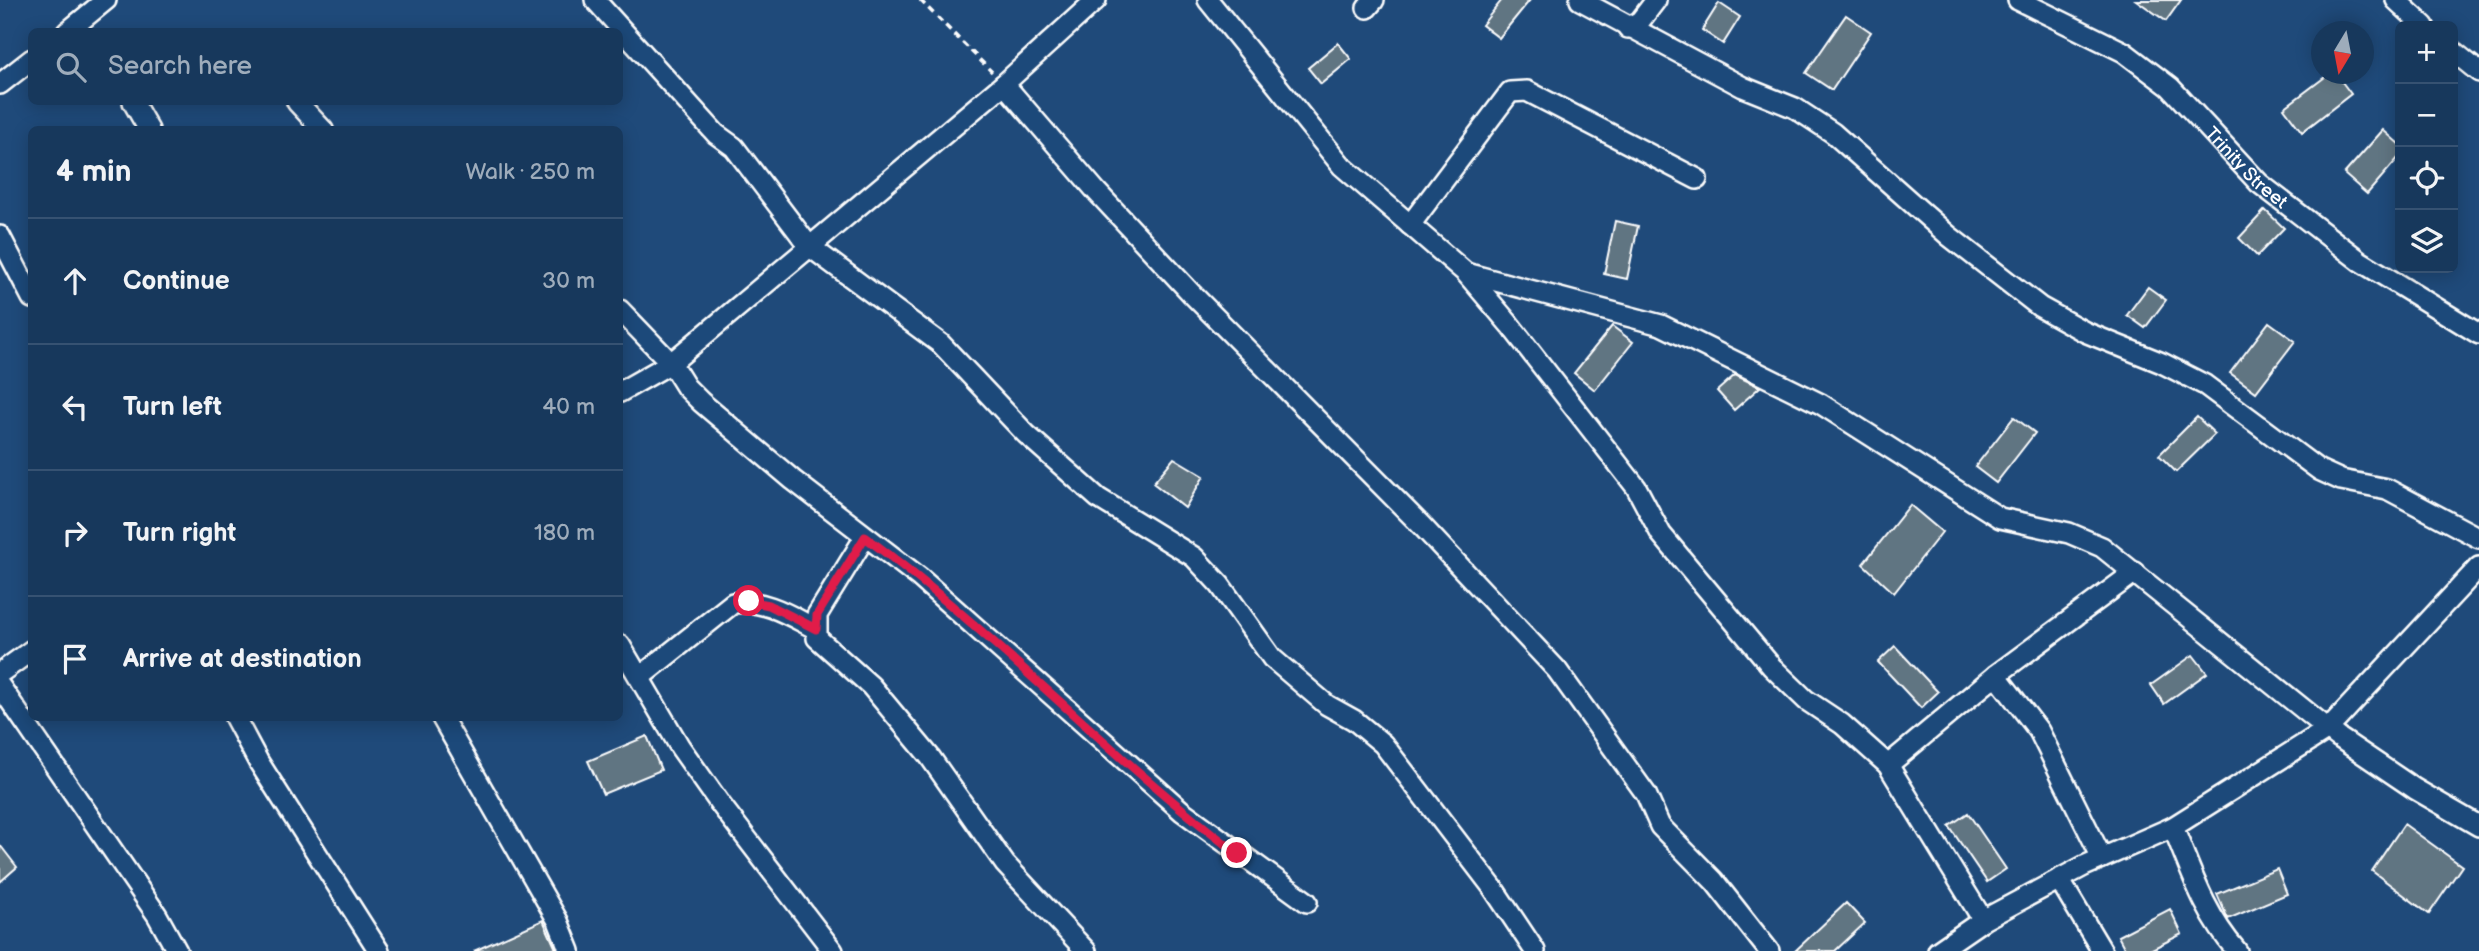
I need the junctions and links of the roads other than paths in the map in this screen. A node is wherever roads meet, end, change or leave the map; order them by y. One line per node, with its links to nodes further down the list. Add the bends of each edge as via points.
1 (595, 0): 11 (street)
2 (1096, 0): 18 (street)
3 (1208, 0): 24 (street, via 1342,166)
4 (1580, 0): 12 (street)
5 (1656, 0): 12 (street)
6 (2018, 0): 30 (street, Trinity Street, via 2124,52 2170,87 2259,183 2360,261)
7 (2396, 0): 9 (street)
8 (103, 1): 10 (street)
9 (2419, 21)
10 (91, 24)
11 (620, 28)
12 (1628, 29): 34 (street, via 1743,87 1796,108 2040,307 2204,385 2319,470 2341,480 2387,489)
13 (623, 31): 26 (street, via 716,134 734,147)
14 (2458, 55): 16 (street)
15 (28, 62): 17 (street)
16 (2479, 72)
17 (0, 83)
18 (1004, 84): 26 (street); 60 (street, via 1182,284 1422,526 1556,670 1646,794 1660,826 1714,881)
19 (135, 105): 21 (street)
20 (300, 105): 22 (street)
21 (147, 126)
22 (319, 126)
23 (1696, 179): 24 (street, via 1527,91 1517,90 1510,92)
24 (1410, 225): 27 (street)
25 (0, 236): 28 (street)
26 (809, 246): 31 (street); 59 (street, via 941,344 1026,434 1098,498 1194,557 1272,658 1382,744 1493,888)
27 (1466, 273): 36 (street, via 1661,325 1821,404 2000,518 2069,533 2102,547); 47 (street, via 1636,488 1661,534 1772,667)
28 (28, 291)
29 (623, 313): 31 (street)
30 (2479, 334)
31 (671, 363): 32 (street); 33 (street, via 701,402)
32 (623, 390)
33 (865, 537): 37 (street, via 817,615); 52 (street, via 919,577 1182,811)
34 (2479, 538)
35 (2478, 570): 46 (street)
36 (2135, 572): 41 (street); 46 (street)
37 (816, 629): 42 (street, via 769,605 733,603); 58 (street, via 817,638 871,686 930,757 1005,864)
38 (623, 650): 42 (street)
39 (28, 653): 40 (street)
40 (0, 673)
41 (1996, 675): 47 (street); 50 (street, via 2039,731)
42 (639, 677): 57 (street, via 721,805)
43 (0, 685): 54 (street)
44 (237, 721): 55 (street)
45 (444, 721): 56 (street, via 558,921)
46 (2328, 729): 48 (street); 49 (street)
47 (1888, 765): 53 (street)
48 (2479, 826)
49 (2173, 827): 50 (street); 63 (street, via 2204,905)
50 (2102, 858): 51 (street)
51 (2059, 879): 53 (street); 62 (street)
52 (1307, 902)
53 (1983, 920): 61 (street)
54 (177, 951)
55 (379, 951)
56 (570, 951)
57 (833, 951)
58 (1086, 951)
59 (1535, 951)
60 (1769, 951)
61 (1938, 951)
62 (2102, 951)
63 (2238, 951)

